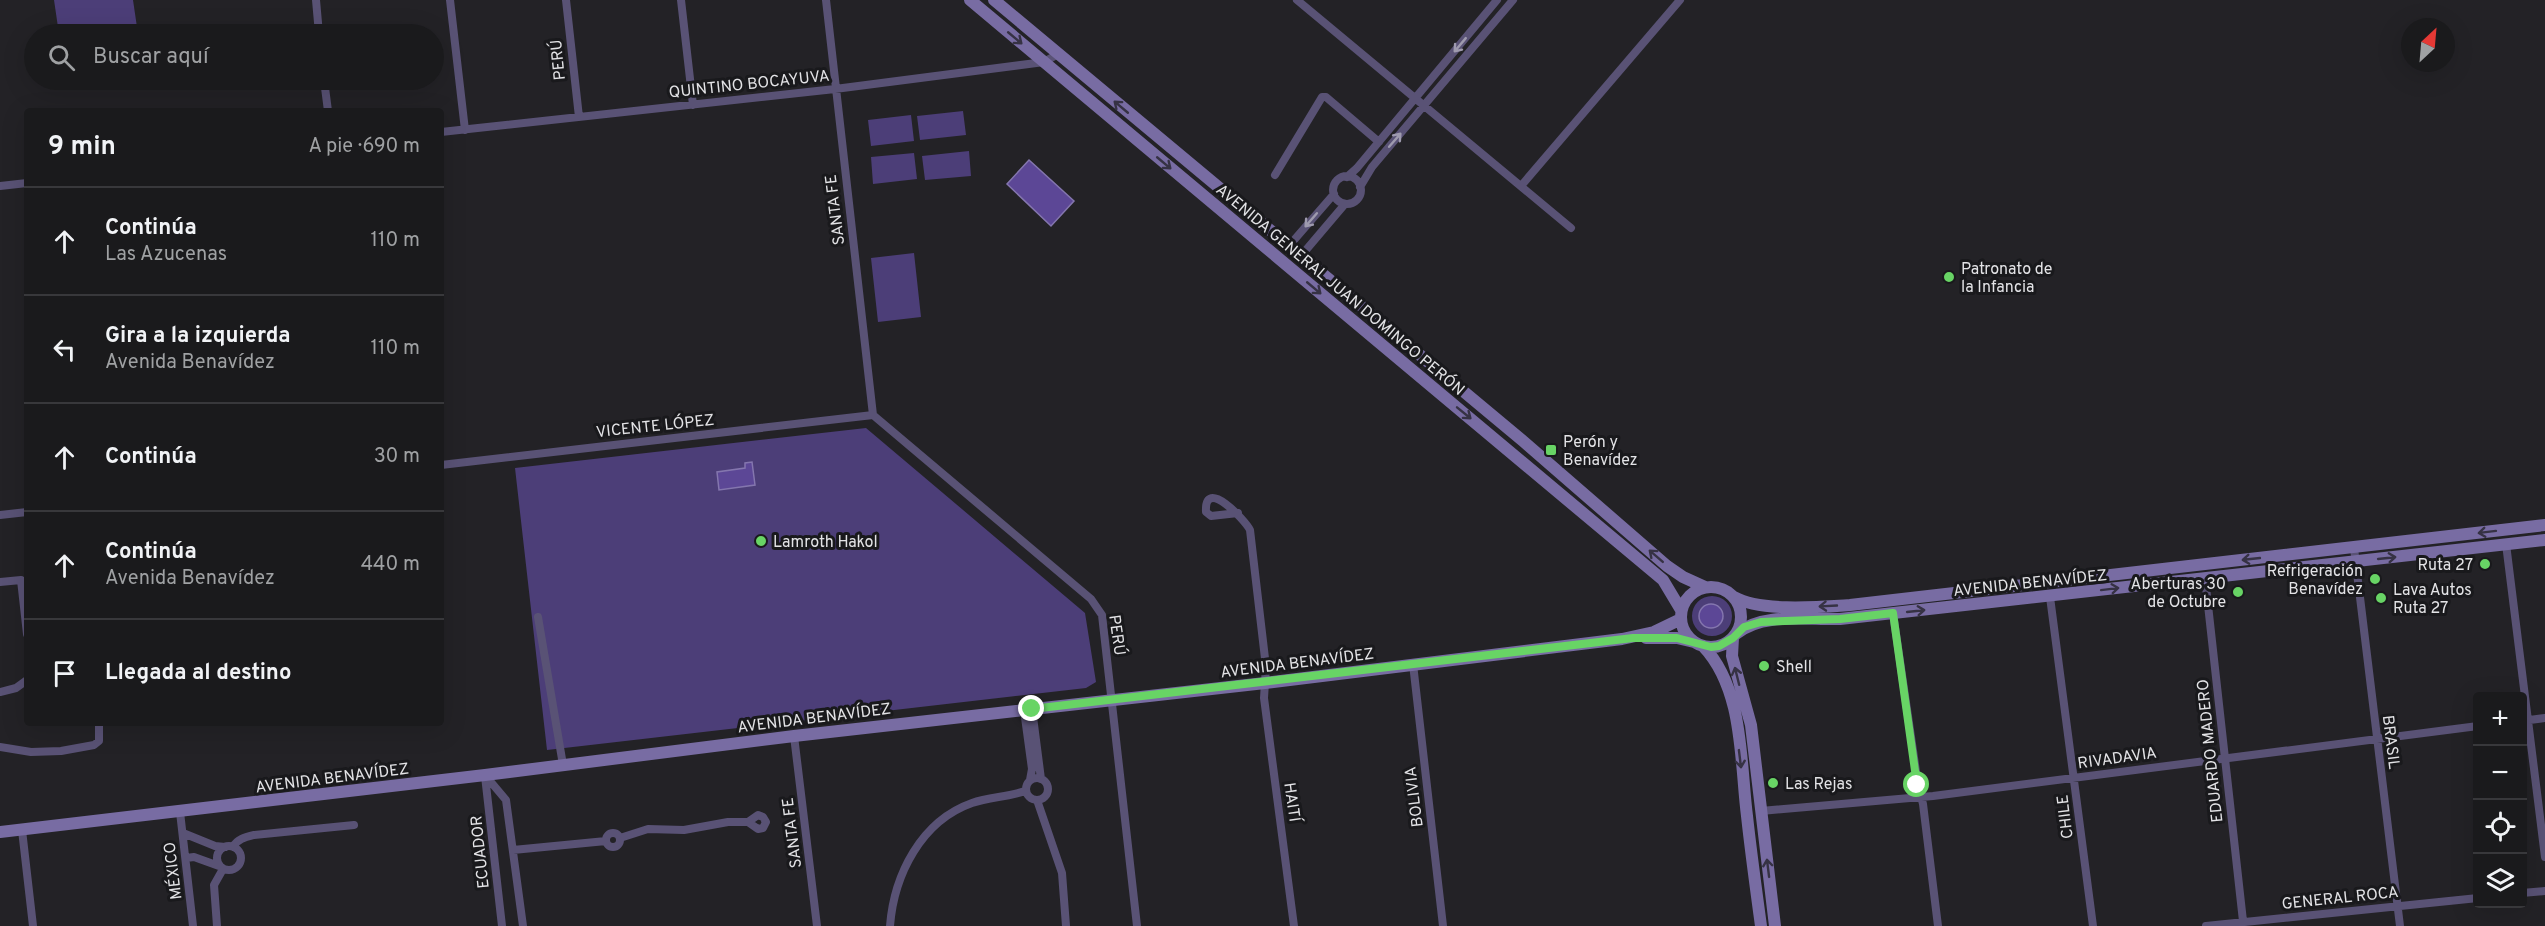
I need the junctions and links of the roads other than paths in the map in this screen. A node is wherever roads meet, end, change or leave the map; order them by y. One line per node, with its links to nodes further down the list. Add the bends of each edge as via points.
1 (316, 0): 12 (street)
2 (450, 0): 22 (street)
3 (566, 0): 21 (street, PERÚ)
4 (681, 0): 18 (street)
5 (826, 0): 15 (street, SANTA FE)
6 (970, 0): 14 (main road, AVENIDA GENERAL JUAN DOMINGO PERÓN, one-way to 14)
7 (994, 0): 13 (main road, AVENIDA GENERAL JUAN DOMINGO PERÓN)
8 (1297, 0): 17 (street)
9 (1498, 0): 11 (street); 17 (street, one-way to 17)
10 (1680, 0): 29 (street)
11 (1510, 4): 19 (street)
12 (319, 24)
13 (1058, 54): 14 (street, QUINTINO BOCAYUVA); 34 (main road, AVENIDA GENERAL JUAN DOMINGO PERÓN, one-way to 13)
14 (1044, 62): 15 (street, QUINTINO BOCAYUVA); 53 (main road, AVENIDA GENERAL JUAN DOMINGO PERÓN, one-way to 53, via 1662,580)
15 (835, 89): 18 (street, QUINTINO BOCAYUVA); 36 (street, SANTA FE)
16 (325, 90): 20 (street)
17 (1415, 98): 19 (street); 24 (street)
18 (693, 105): 21 (street, QUINTINO BOCAYUVA)
19 (1424, 106): 29 (street); 30 (street, one-way to 19)
20 (328, 108)
21 (579, 117): 22 (street, QUINTINO BOCAYUVA)
22 (465, 130): 23 (street, QUINTINO BOCAYUVA)
23 (444, 132)
24 (1379, 142): 25 (street, via 1322,97); 26 (street)
25 (1275, 175)
26 (1347, 177): 30 (street); 31 (street, via 1335,183)
27 (24, 183): 28 (street)
28 (0, 186)
29 (1521, 186): 33 (street)
30 (1360, 187): 32 (street, via 1357,199)
31 (1334, 194): 32 (street); 34 (street, one-way to 34)
32 (1345, 204): 35 (street)
33 (1571, 228)
34 (1288, 247): 35 (main road, AVENIDA GENERAL JUAN DOMINGO PERÓN)
35 (1300, 257): 48 (main road, AVENIDA GENERAL JUAN DOMINGO PERÓN, one-way to 35, via 1673,571)
36 (873, 416): 37 (street, VICENTE LÓPEZ); 63 (street, PERÚ, via 1091,599 1105,626)
37 (444, 465)
38 (24, 512): 40 (street)
39 (1238, 513): 60 (street, HAITÍ, via 1250,530)
40 (0, 515)
41 (2545, 525): 44 (main road, AVENIDA BENAVÍDEZ, one-way to 44)
42 (2545, 540): 43 (main road, AVENIDA BENAVÍDEZ)
43 (2506, 544): 45 (main road, AVENIDA BENAVÍDEZ, one-way to 43); 62 (street)
44 (2354, 548): 45 (street, BRASIL); 49 (main road, AVENIDA BENAVÍDEZ, one-way to 49, via 1850,605 1755,605)
45 (2355, 561): 46 (main road, AVENIDA BENAVÍDEZ); 71 (street, BRASIL)
46 (2205, 578): 50 (main road, AVENIDA BENAVÍDEZ, one-way to 46); 73 (street, EDUARDO MADERO)
47 (0, 582): 51 (street, via 21,580)
48 (1705, 587): 49 (main road, via 1721,588); 53 (main road, via 1690,595)
49 (1734, 597): 55 (main road, via 1741,616)
50 (2050, 597): 52 (main road, AVENIDA BENAVÍDEZ, one-way to 50); 76 (street, CHILE)
51 (24, 607)
52 (1893, 613): 55 (main road, AVENIDA BENAVÍDEZ, via 1761,622 1744,627); 80 (street)
53 (1681, 614): 56 (main road, AVENIDA BENAVÍDEZ, via 1654,632); 57 (main road, via 1685,632)
54 (538, 617): 74 (street)
55 (1734, 636): 57 (main road, via 1719,646); 82 (main road, one-way to 55, via 1751,725 1732,656)
56 (1633, 638): 57 (main road, AVENIDA BENAVÍDEZ, via 1677,638); 58 (main road, AVENIDA BENAVÍDEZ)
57 (1698, 644): 110 (main road, one-way to 110, via 1712,656 1723,674 1734,712)
58 (1413, 664): 60 (main road, AVENIDA BENAVÍDEZ); 109 (street, BOLIVIA)
59 (24, 682): 61 (street)
60 (1265, 683): 63 (main road, AVENIDA BENAVÍDEZ); 108 (street, HAITÍ)
61 (0, 692)
62 (2523, 692)
63 (1110, 699): 64 (main road, AVENIDA BENAVÍDEZ); 107 (street, PERÚ)
64 (1028, 710): 70 (main road, AVENIDA BENAVÍDEZ); 77 (street); 78 (street)
65 (2545, 718): 66 (street)
66 (2527, 720)
67 (99, 726): 72 (street, via 99,741 84,747 43,752)
68 (2473, 727): 71 (street, RIVADAVIA)
69 (2527, 727): 91 (street)
70 (794, 736): 74 (main road, AVENIDA BENAVÍDEZ); 104 (street, SANTA FE)
71 (2377, 741): 73 (street, RIVADAVIA); 97 (street, BRASIL)
72 (0, 747)
73 (2225, 758): 76 (street, RIVADAVIA); 98 (street, EDUARDO MADERO)
74 (563, 765): 75 (main road, AVENIDA BENAVÍDEZ)
75 (485, 775): 83 (main road, AVENIDA BENAVÍDEZ); 90 (street, via 506,800); 102 (street, ECUADOR)
76 (2075, 777): 80 (street, RIVADAVIA); 113 (street, CHILE)
77 (1041, 779): 78 (street); 81 (street, via 1048,791)
78 (1030, 780): 79 (street)
79 (1025, 791): 81 (street); 105 (street, via 973,802 939,821 905,864 895,891)
80 (1921, 796): 82 (street, RIVADAVIA); 112 (street)
81 (1037, 801): 106 (street, via 1062,873)
82 (1761, 811): 111 (main road, one-way to 82)
83 (180, 812): 86 (main road, AVENIDA BENAVÍDEZ); 88 (street, MÉXICO)
84 (748, 822): 90 (street, via 684,830 648,829 620,838 614,847 606,841)
85 (354, 825): 89 (street, via 254,835)
86 (22, 830): 87 (main road, AVENIDA BENAVÍDEZ); 99 (street)
87 (0, 832)
88 (183, 833): 89 (street, via 215,846); 92 (street, MÉXICO)
89 (229, 847): 93 (street, via 217,855); 93 (street, via 239,852 240,864 230,870)
90 (513, 850): 103 (street)
91 (2545, 857)
92 (186, 858): 93 (street, via 194,857); 100 (street, MÉXICO)
93 (221, 868): 101 (street, via 214,885)
94 (2545, 891): 95 (street)
95 (2527, 893)
96 (2473, 899): 97 (street, GENERAL ROCA)
97 (2398, 907): 98 (street, GENERAL ROCA); 115 (street, BRASIL)
98 (2243, 921): 114 (street, GENERAL ROCA)
99 (33, 926)
100 (193, 926)
101 (216, 926)
102 (502, 926)
103 (523, 926)
104 (817, 926)
105 (890, 926)
106 (1066, 926)
107 (1137, 926)
108 (1294, 926)
109 (1443, 926)
110 (1761, 926)
111 (1775, 926)
112 (1938, 926)
113 (2092, 926)
114 (2206, 926)
115 (2400, 926)

